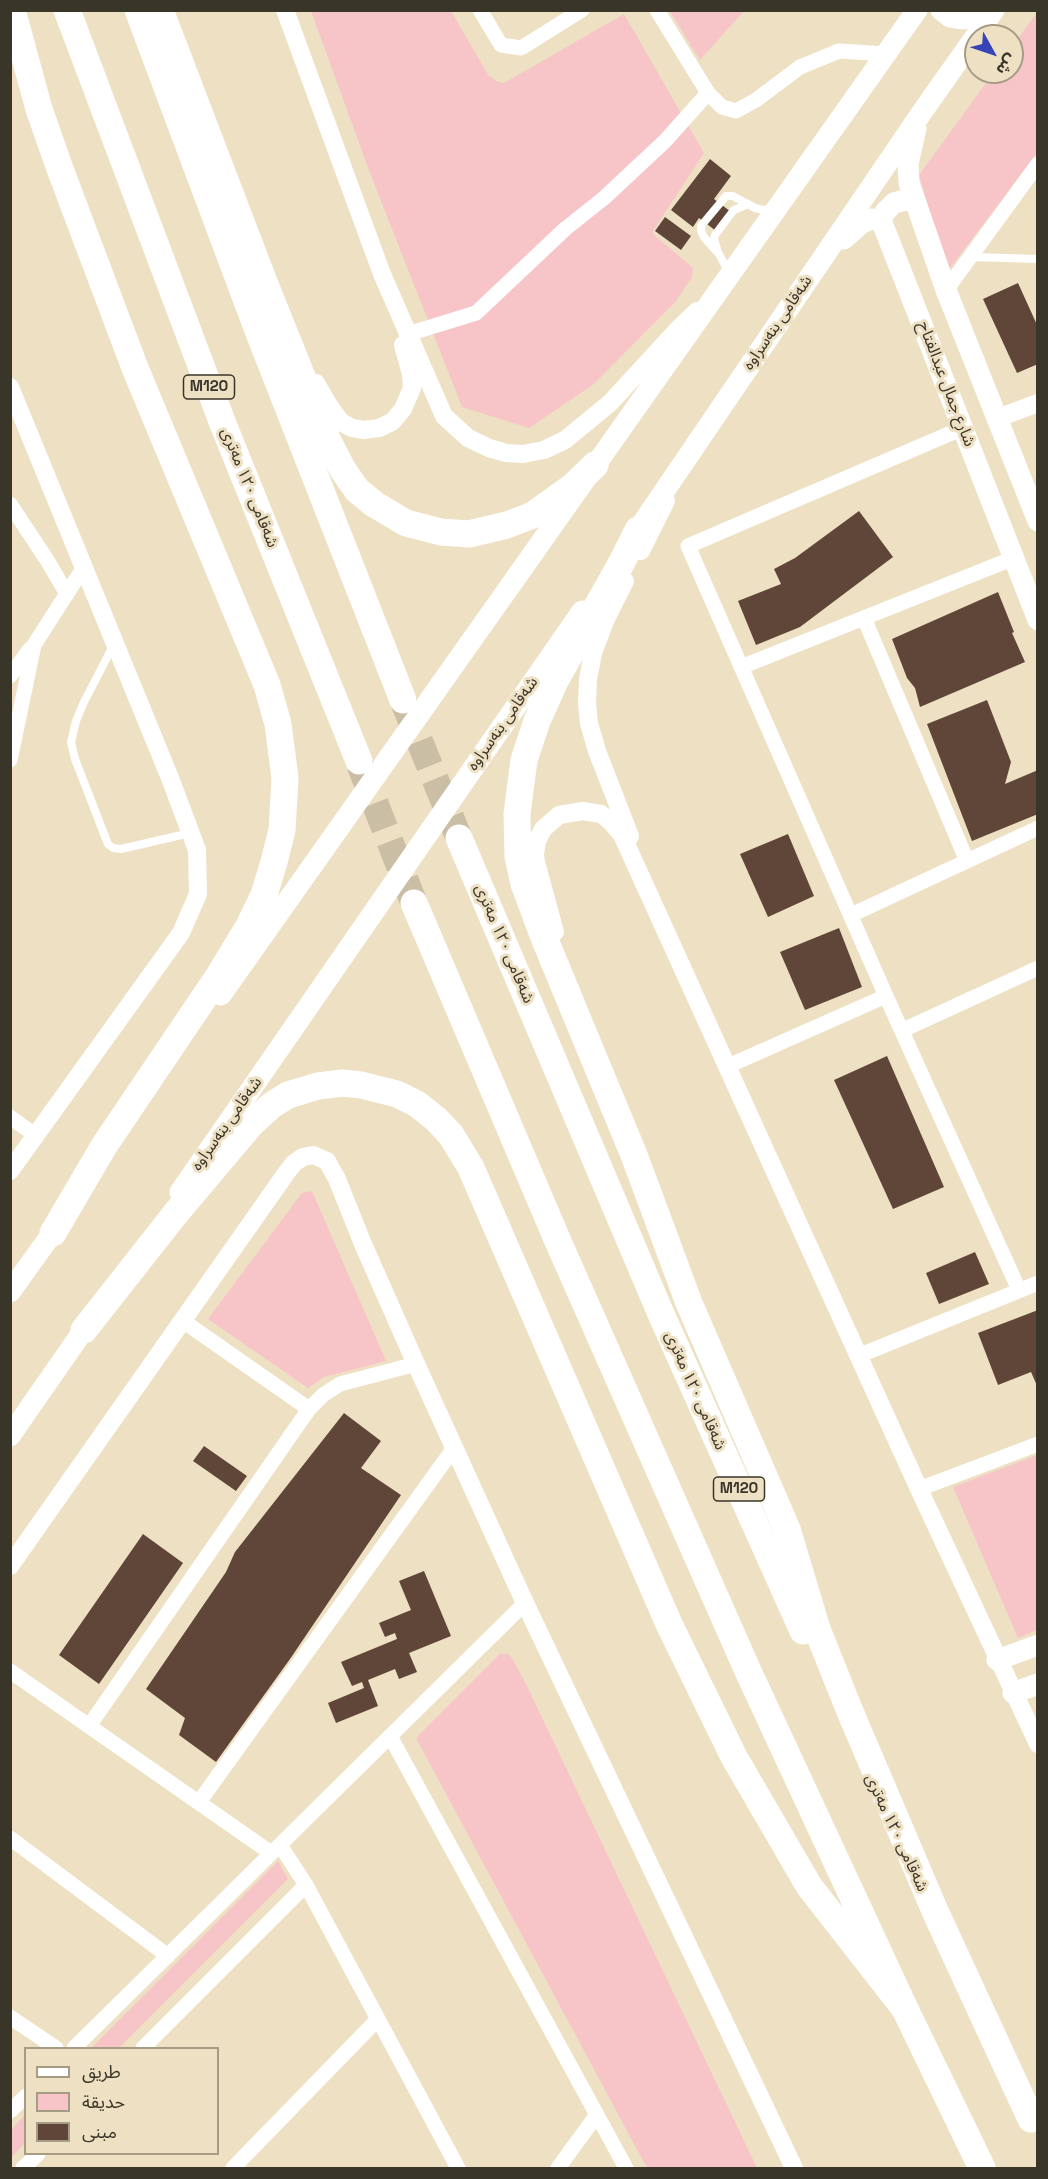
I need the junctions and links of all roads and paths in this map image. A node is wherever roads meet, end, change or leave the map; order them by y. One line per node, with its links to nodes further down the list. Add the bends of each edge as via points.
1 (12, 10): 67 (highway, via 60,169 135,368 267,685 278,724 285,778 282,830 264,894 249,926 104,1146)
2 (67, 10): 51 (highway, شەقامی ١٢٠ مەتری / M120, via 223,424)
3 (138, 10): 49 (highway)
4 (160, 10): 27 (highway)
5 (285, 10): 25 (street)
6 (480, 10): 7 (street, via 501,45 521,48)
7 (582, 10)
8 (657, 10): 14 (street)
9 (916, 10): 13 (main road)
10 (941, 10): 11 (main road, via 960,19)
11 (979, 10)
12 (994, 10): 15 (main road, شەقامی بنەسراوە)
13 (886, 54): 14 (street, via 839,51 800,67 736,111 722,107); 19 (main road)
14 (708, 93): 30 (street, via 665,141 476,313)
15 (920, 115): 17 (main road, شارع جمال عبدالفتاح, via 908,164); 24 (main road, شەقامی بنەسراوە)
16 (1038, 164): 22 (street)
17 (915, 202): 20 (main road, via 894,203); 28 (main road, شارع جمال عبدالفتاح)
18 (748, 204): 19 (lane, via 763,210); 21 (lane, via 734,210 715,235); 21 (lane, via 726,196 701,226 704,237)
19 (778, 207): 26 (main road)
20 (880, 222): 24 (main road, via 872,219 861,223); 34 (main road, شارع جمال عبدالفتاح)
21 (719, 254): 26 (lane)
22 (970, 257): 23 (lane); 28 (street)
23 (1038, 259)
24 (819, 262): 35 (main road, شەقامی بنەسراوە)
25 (382, 274): 27 (street, via 412,388 392,422 364,430 341,422 328,404); 30 (street)
26 (730, 275): 29 (main road)
27 (266, 287): 36 (highway, via 343,470 357,490 392,516 441,532 483,531 533,515 572,488)
28 (946, 290): 33 (main road, شارع جمال عبدالفتاح)
29 (714, 296): 30 (street, via 583,427 551,447 523,454 489,448 468,438 448,421); 36 (main road)
30 (408, 334)
31 (10, 387): 41 (street)
32 (1038, 403): 33 (street)
33 (998, 418): 38 (main road, شارع جمال عبدالفتاح)
34 (963, 428): 40 (main road, شارع جمال عبدالفتاح); 47 (street, via 688,546)
35 (691, 453): 39 (main road, شەقامی بنەسراوە); 58 (street, via 605,621 593,653 588,687 589,723 597,751)
36 (595, 465): 67 (main road)
37 (10, 504): 42 (street)
38 (1038, 521)
39 (638, 531): 62 (highway, via 537,721 524,760 517,814 518,856 524,884); 72 (main road, شەقامی بنەسراوە)
40 (1014, 558): 43 (street); 44 (main road, شارع جمال عبدالفتاح)
41 (84, 567): 42 (street); 45 (street)
42 (67, 594): 46 (street)
43 (864, 618): 47 (street); 55 (street)
44 (1038, 620)
45 (115, 643): 53 (street); 53 (lane, via 84,702 71,742 108,844 121,849)
46 (33, 645): 48 (street); 50 (street)
47 (741, 667): 57 (street)
48 (10, 676)
49 (403, 700)
50 (11, 755)
51 (359, 761)
52 (1038, 828): 55 (street)
53 (190, 833): 65 (street, via 197,850 198,894 181,933)
54 (459, 838): 104 (highway, شەقامی ١٢٠ مەتری / M120, via 759,1534)
55 (967, 861): 57 (street)
56 (414, 903): 95 (highway, via 561,1250 748,1671)
57 (850, 915): 60 (street)
58 (666, 930): 62 (street, via 622,835 610,821 601,814 575,811 559,815 543,829 535,854 542,889); 63 (street)
59 (1038, 968): 61 (street)
60 (886, 996): 61 (street); 63 (street)
61 (903, 1030): 69 (street)
62 (594, 1057): 104 (highway, via 689,1303 787,1529 818,1629 849,1709 935,1911)
63 (728, 1066): 73 (street)
64 (10, 1117): 65 (street)
65 (35, 1135): 66 (street)
66 (10, 1171)
67 (52, 1233): 70 (main road)
68 (1038, 1283): 69 (street)
69 (1019, 1290): 73 (street)
70 (10, 1292)
71 (183, 1321): 74 (street, via 294,1163 313,1155 327,1161 337,1179); 75 (street); 80 (street)
72 (84, 1330): 76 (main road, شەقامی بنەسراوە); 95 (highway, via 250,1124 288,1095 318,1086 361,1085 397,1094 436,1119 471,1168 669,1624 734,1757 809,1886)
73 (858, 1356): 79 (street)
74 (416, 1364): 75 (street, via 340,1384); 78 (street)
75 (309, 1410): 87 (street)
76 (10, 1436)
77 (1038, 1444): 79 (street)
78 (454, 1448): 81 (street); 90 (street)
79 (919, 1489): 83 (street)
80 (10, 1566)
81 (525, 1603): 88 (street); 106 (street)
82 (1038, 1645): 83 (main road)
83 (997, 1660): 86 (street)
84 (10, 1671): 87 (street)
85 (1038, 1684): 86 (main road)
86 (1013, 1693): 89 (street)
87 (89, 1726): 90 (street)
88 (390, 1736): 92 (street); 103 (street)
89 (1038, 1744)
90 (199, 1803): 92 (street)
91 (10, 1838): 94 (street)
92 (276, 1849): 93 (street); 94 (street)
93 (306, 1885): 97 (street); 100 (street)
94 (168, 1956): 99 (street)
95 (905, 2009): 112 (highway)
96 (10, 2017): 98 (street)
97 (378, 2019): 108 (street); 109 (street)
98 (53, 2047)
99 (76, 2047)
100 (145, 2047)
101 (24, 2098): 102 (street)
102 (10, 2111)
103 (596, 2116): 110 (street); 111 (street)
104 (1034, 2125)
105 (37, 2155): 107 (street)
106 (788, 2165)
107 (23, 2169)
108 (233, 2169)
109 (458, 2169)
110 (558, 2169)
111 (626, 2169)
112 (982, 2169)

